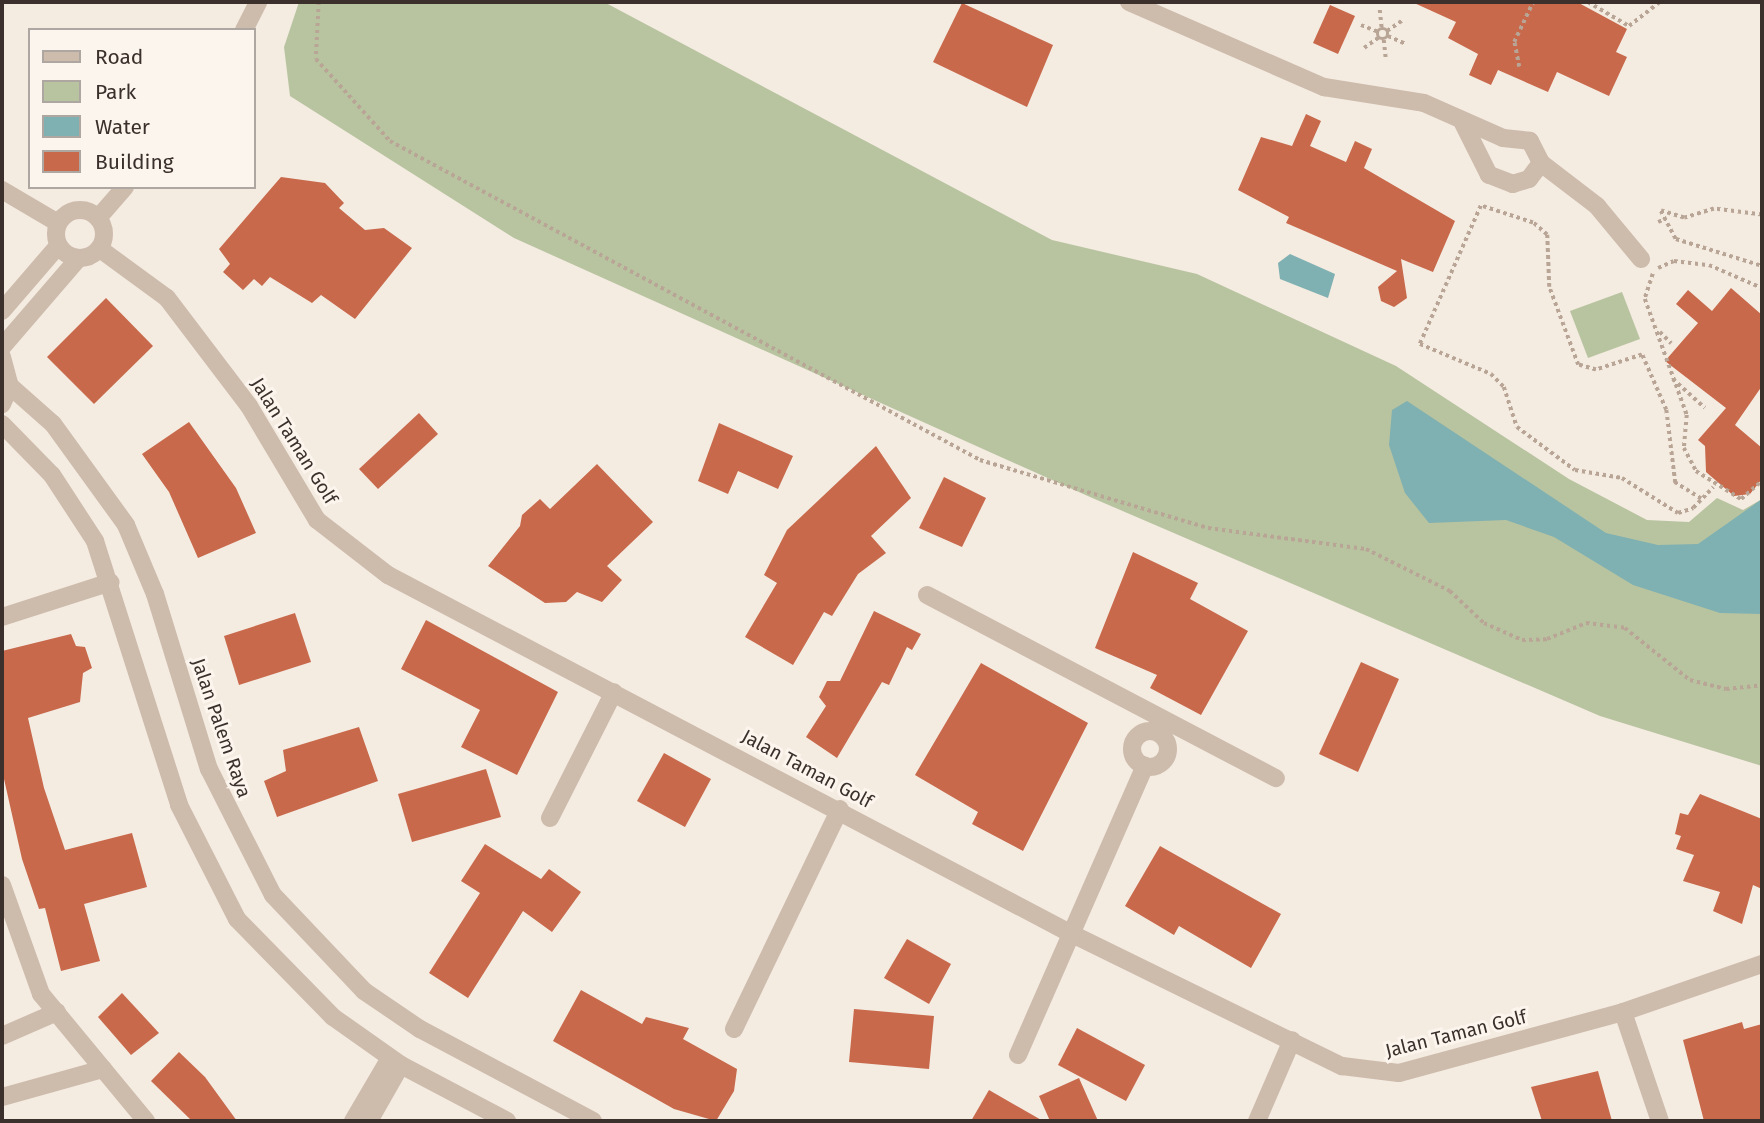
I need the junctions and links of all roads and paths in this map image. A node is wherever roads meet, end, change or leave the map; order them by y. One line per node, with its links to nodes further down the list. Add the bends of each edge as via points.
1 (258, 2): 10 (street)
2 (319, 2): 47 (path, via 316,59 390,141 980,460 1208,528 1366,549 1450,591 1484,623 1522,640 1547,639 1586,623 1625,628 1690,680 1726,689)
3 (1129, 2): 16 (street, via 1324,87 1423,103)
4 (1533, 2): 15 (path, via 1514,41)
5 (1588, 2): 6 (path, via 1629,26)
6 (1660, 2)
7 (1380, 10): 11 (path)
8 (1403, 20): 11 (path)
9 (1361, 25): 11 (path)
10 (245, 28)
11 (1383, 34): 12 (path); 13 (path); 14 (path)
12 (1406, 44)
13 (1364, 48)
14 (1386, 58)
15 (1519, 67)
16 (1463, 123): 17 (street, via 1530,141); 17 (street, via 1474,155 1489,175 1513,184 1529,178)
17 (1541, 163): 28 (street, via 1597,206)
18 (123, 189): 21 (street)
19 (2, 190): 24 (street)
20 (1762, 215): 22 (path, via 1714,209 1684,218 1661,208)
21 (98, 218): 24 (street, via 77,210); 26 (street, via 104,233)
22 (1665, 219): 23 (path); 29 (path, via 1676,239)
23 (1658, 222)
24 (58, 223): 25 (street)
25 (58, 246): 27 (street); 31 (street)
26 (100, 248): 27 (street); 48 (street, Jalan Taman Golf, via 167,298 202,338 317,520 388,575)
27 (78, 259): 34 (street)
28 (1641, 259)
29 (1762, 266)
30 (1762, 288): 32 (path, via 1722,268 1667,262 1646,288)
31 (2, 311)
32 (1660, 332): 33 (path); 36 (path)
33 (1671, 343)
34 (2, 347)
35 (2, 357): 37 (street)
36 (1671, 378): 39 (path); 42 (path, via 1687,415 1681,425 1684,448)
37 (10, 386): 38 (street); 70 (street, Jalan Palem Raya, via 53,424 126,525 155,594 209,769 273,895 364,992 420,1029)
38 (2, 404)
39 (1705, 408)
40 (2, 424): 44 (street, via 79,514)
41 (1762, 481): 42 (path, via 1741,499)
42 (1713, 487): 43 (path)
43 (1701, 499): 43 (path, via 1686,512 1664,510 1622,478 1561,463 1517,427 1504,387 1491,374 1420,344 1481,206 1533,223 1547,235 1549,287 1578,365 1596,370 1642,355 1666,410 1675,483)
44 (111, 582): 46 (street); 63 (street, via 179,805 205,865 237,919 282,971)
45 (927, 595): 49 (street)
46 (2, 617)
47 (1762, 685)
48 (614, 692): 52 (street, Jalan Taman Golf); 53 (street)
49 (1161, 727): 50 (street, via 1168,752 1160,765); 50 (street, via 1134,742 1134,757); 51 (street)
50 (1145, 766): 55 (street)
51 (1276, 778)
52 (840, 809): 55 (street, Jalan Taman Golf); 59 (street)
53 (550, 818)
54 (2, 885): 57 (street, via 24,959)
55 (1069, 933): 61 (street, Jalan Taman Golf); 62 (street)
56 (1762, 964): 58 (street, Jalan Taman Golf)
57 (57, 1012): 60 (street); 64 (street)
58 (1623, 1012): 61 (street, Jalan Taman Golf, via 1379,1075 1342,1066); 72 (street)
59 (734, 1029)
60 (2, 1035)
61 (1292, 1040): 71 (street)
62 (1018, 1055)
63 (396, 1062): 67 (street); 68 (street); 69 (street)
64 (103, 1069): 65 (street); 66 (street)
65 (2, 1097)
66 (146, 1121)
67 (354, 1121)
68 (369, 1121)
69 (507, 1121)
70 (593, 1121)
71 (1257, 1121)
72 (1660, 1121)

